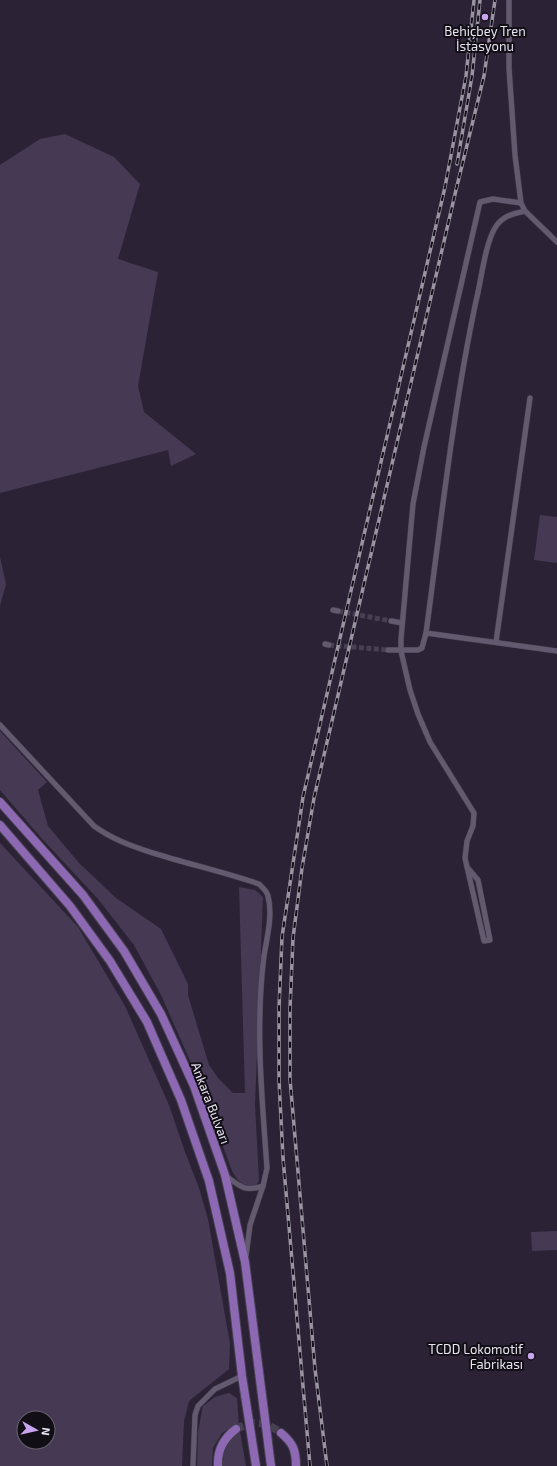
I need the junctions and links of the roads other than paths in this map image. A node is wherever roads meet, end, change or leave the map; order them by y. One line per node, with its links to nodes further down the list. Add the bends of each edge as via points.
1 (509, 0): 2 (street, via 509,68)
2 (521, 204): 3 (street); 7 (street, via 493,198 480,202 424,447 408,547)
3 (524, 211): 4 (street); 8 (street, via 501,220 490,237 452,441)
4 (557, 242)
5 (530, 398): 9 (street)
6 (390, 621): 7 (street)
7 (402, 622): 11 (street)
8 (426, 633): 9 (street); 11 (street, via 422,648)
9 (496, 642): 12 (street)
10 (388, 650): 11 (street)
11 (401, 651): 16 (street, via 410,690 430,742 474,813 473,826 467,842)
12 (557, 651)
13 (0, 725): 18 (street, via 94,826 108,836 179,862 259,884 268,894 270,914 260,1012 267,1168)
14 (0, 802): 17 (main road, Ankara Bulvarı, via 83,895 124,951 161,1014 194,1086)
15 (0, 825): 20 (main road, via 70,906 110,961 147,1022 181,1100 209,1181 230,1273)
16 (467, 867): 16 (street, via 478,880 490,940 484,941)
17 (225, 1175): 18 (street, via 240,1186 251,1190); 19 (main road, Ankara Bulvarı)
18 (263, 1186): 19 (street, via 250,1225)
19 (245, 1262): 26 (main road, Ankara Bulvarı)
20 (242, 1376): 23 (street, via 215,1389 198,1406 195,1415); 25 (main road)
21 (236, 1429): 24 (main road, via 223,1441)
22 (281, 1433): 27 (main road, via 292,1445)
23 (193, 1466)
24 (218, 1466)
25 (256, 1466)
26 (271, 1466)
27 (296, 1466)

